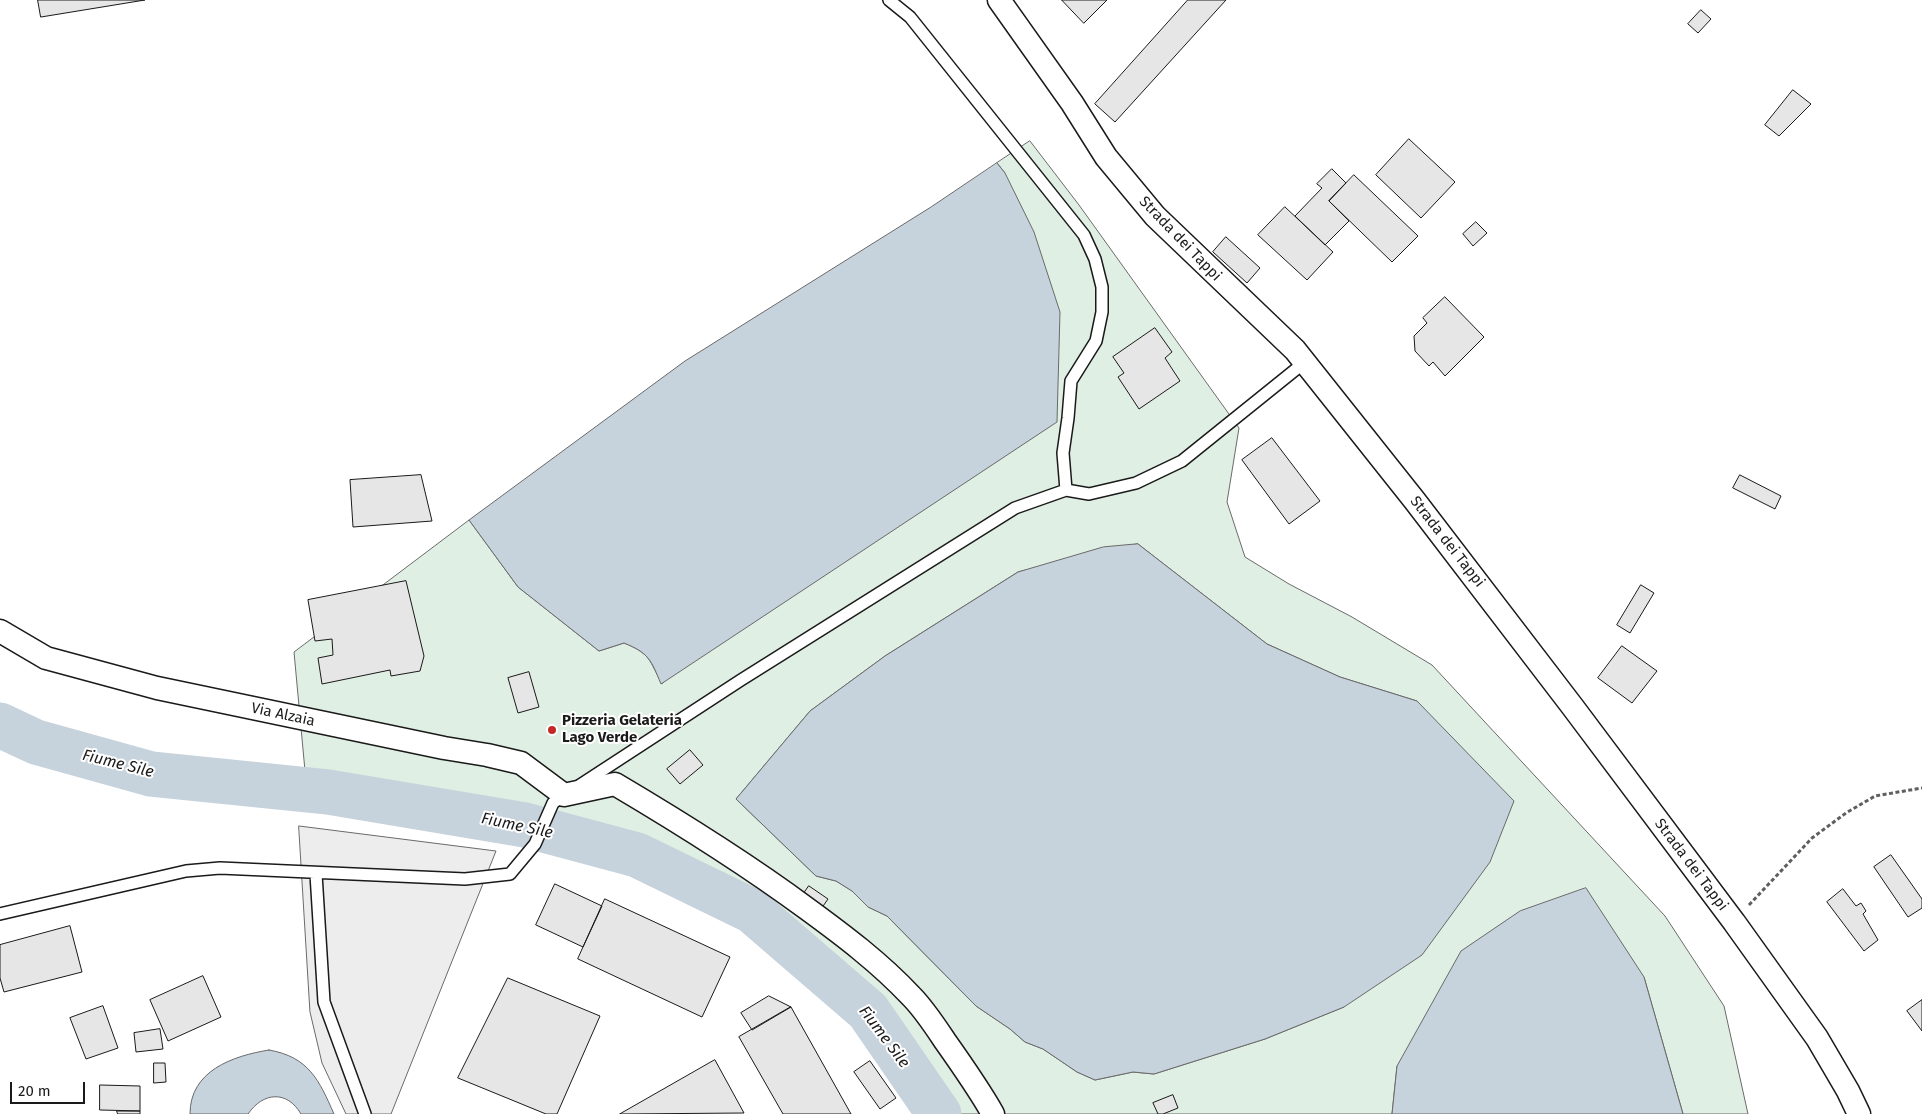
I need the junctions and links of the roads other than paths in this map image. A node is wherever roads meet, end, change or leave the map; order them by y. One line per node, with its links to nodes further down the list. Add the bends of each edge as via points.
1 (889, 0): 4 (lane, via 910,17 1084,235 1095,259 1102,287 1102,312 1096,341 1071,381 1062,453)
2 (999, 0): 3 (street, Strada dei Tappi, via 1072,102 1106,157 1156,216)
3 (1305, 362): 4 (lane, via 1182,460 1136,483 1089,494); 11 (street, Strada dei Tappi, via 1560,690 1734,922 1817,1038)
4 (1066, 490): 6 (lane, via 1015,508)
5 (0, 631): 6 (street, Via Alzaia, via 46,658 157,688 521,764)
6 (564, 795): 7 (lane, via 553,803 535,844 510,874 465,879); 10 (street, via 615,784 769,880 830,925 880,964 912,997 977,1086)
7 (316, 874): 8 (lane, via 220,868 186,871); 9 (lane, via 324,1002)
8 (0, 914)
9 (365, 1114)
10 (993, 1114)
11 (1859, 1114)

